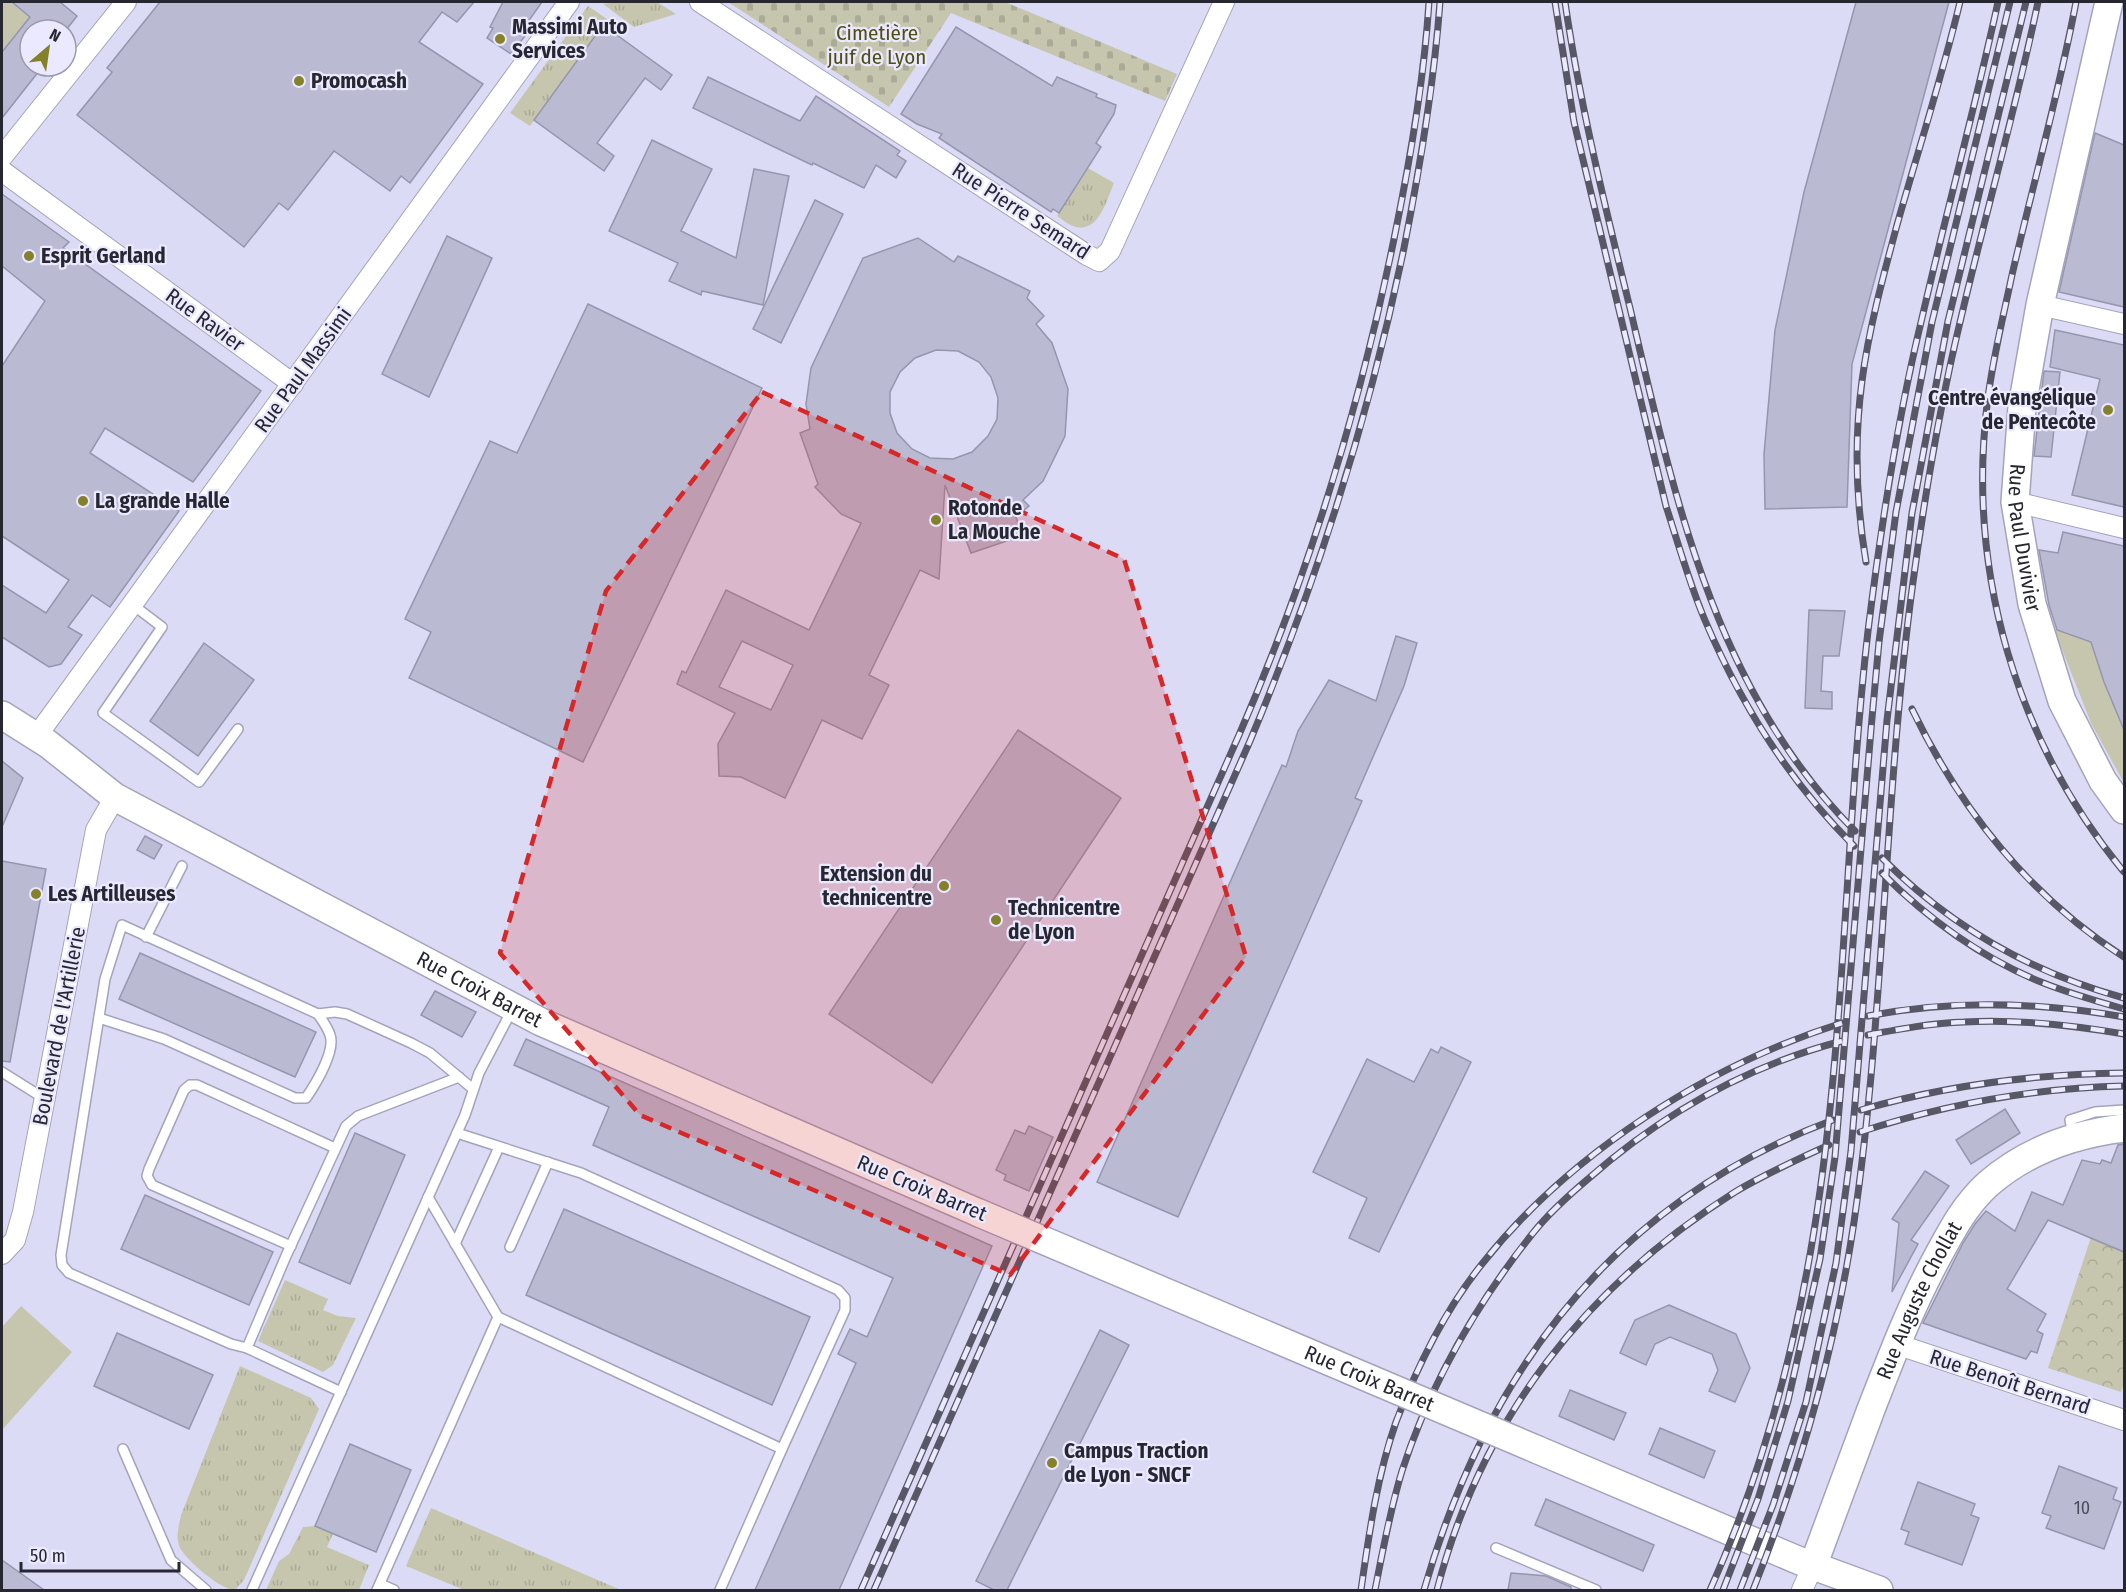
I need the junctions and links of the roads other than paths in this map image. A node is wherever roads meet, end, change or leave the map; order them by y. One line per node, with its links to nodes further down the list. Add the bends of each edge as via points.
1 (126, 2): 6 (street)
2 (569, 2): 10 (street, Rue Paul Massimi)
3 (700, 2): 4 (street, Rue Pierre Semard, via 1099,261 1110,251)
4 (1224, 2)
5 (2109, 2): 8 (street, Rue Paul Duvivier)
6 (2, 157)
7 (2, 171): 10 (street, Rue Ravier)
8 (2040, 305): 9 (street); 11 (street, Rue Paul Duvivier, via 2022,407)
9 (2124, 324)
10 (293, 384): 13 (street, Rue Paul Massimi)
11 (2015, 502): 12 (street); 18 (street, Rue Paul Duvivier, via 2032,603 2062,701 2103,781)
12 (2124, 528)
13 (133, 605): 15 (lane, via 162,627 102,713 199,782); 16 (street, Rue Paul Massimi)
14 (2, 715): 16 (street, Rue Croix Barret)
15 (238, 729)
16 (36, 737): 17 (street, Rue Croix Barret)
17 (115, 797): 21 (street, Rue Croix Barret); 27 (street, Boulevard de l'Artillerie, via 96,830)
18 (2124, 810)
19 (182, 866): 20 (lane)
20 (146, 937): 22 (lane); 23 (lane, via 122,925 105,979)
21 (513, 1007): 26 (lane); 48 (street, Rue Croix Barret, bridge, via 979,1213)
22 (318, 1014): 23 (lane, via 330,1034 331,1051 306,1098 295,1098 164,1039); 25 (lane, via 347,1014 430,1053)
23 (99, 1018): 42 (lane, via 62,1265 69,1273)
24 (2, 1072): 27 (lane)
25 (459, 1077): 26 (lane); 33 (lane, via 358,1116 346,1126)
26 (474, 1089): 30 (lane)
27 (45, 1099): 39 (street, Boulevard de l'Artillerie, via 18,1231)
28 (2124, 1110): 31 (lane, via 2095,1112 2070,1120)
29 (2124, 1128): 31 (street, Rue Auguste Chollat)
30 (457, 1133): 32 (lane); 35 (lane)
31 (2074, 1137): 41 (street, Rue Auguste Chollat, via 2046,1146 2016,1164 1988,1184 1963,1210 1923,1282)
32 (500, 1147): 34 (lane); 36 (lane)
33 (335, 1148): 37 (lane); 37 (lane, via 197,1085 184,1090 149,1169 147,1176 152,1185)
34 (548, 1162): 38 (lane); 46 (lane, via 581,1173 838,1290 845,1298 844,1310)
35 (428, 1197): 36 (lane); 43 (lane)
36 (455, 1244): 40 (lane)
37 (291, 1246): 42 (lane)
38 (510, 1247)
39 (2, 1254)
40 (498, 1317): 46 (lane); 49 (lane)
41 (1896, 1344): 44 (street, Rue Benoît Bernard); 48 (street, Rue Auguste Chollat)
42 (247, 1348): 43 (lane)
43 (341, 1392): 51 (lane)
44 (2124, 1420)
45 (123, 1449): 50 (lane, via 171,1560)
46 (782, 1449): 53 (lane)
47 (1496, 1548): 54 (lane)
48 (1813, 1566): 55 (street); 56 (street, Rue Croix Barret)
49 (378, 1587): 52 (lane)
50 (206, 1590)
51 (252, 1590)
52 (394, 1590)
53 (720, 1590)
54 (1596, 1590)
55 (1802, 1590)
56 (1879, 1590)

